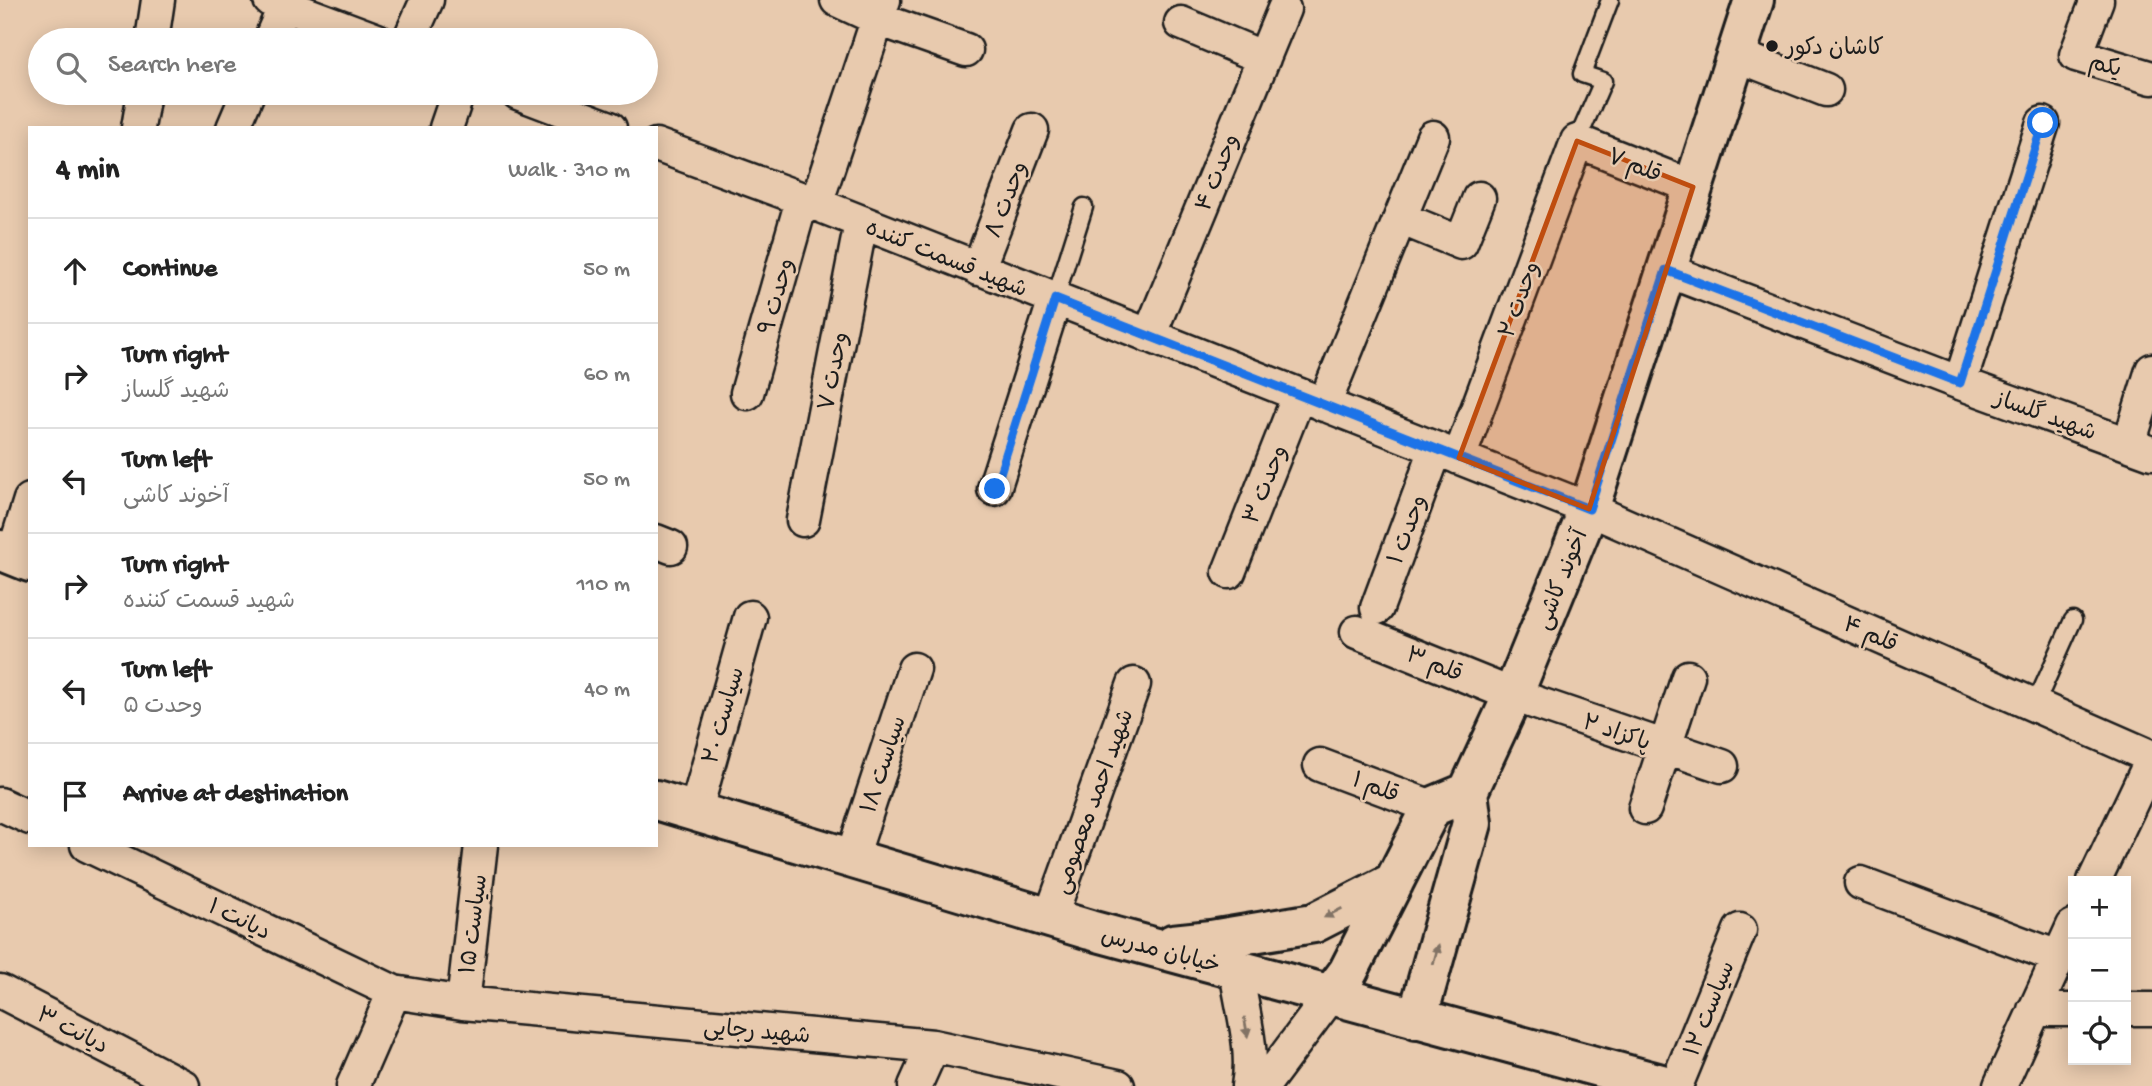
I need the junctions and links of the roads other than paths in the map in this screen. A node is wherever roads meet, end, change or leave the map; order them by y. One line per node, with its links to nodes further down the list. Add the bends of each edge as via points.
1 (158, 0): 11 (street)
2 (427, 0): 14 (street)
3 (838, 0): 8 (street)
4 (1610, 0): 31 (lane, via 1582,74 1603,81)
5 (1754, 0): 16 (main road, آخوند کاشی)
6 (2097, 0): 18 (street, یکم, via 2076,55)
7 (278, 3): 12 (street); 13 (street)
8 (881, 9): 15 (street); 35 (street, وحدت ۹)
9 (1284, 9): 17 (street, وحدت ۴)
10 (1181, 23): 17 (street)
11 (154, 28)
12 (273, 28)
13 (345, 28)
14 (414, 28)
15 (966, 50)
16 (1736, 55): 19 (street); 33 (main road, آخوند کاشی)
17 (1264, 58): 42 (street, وحدت ۴)
18 (2152, 78)
19 (1826, 90)
20 (142, 105): 25 (street)
21 (243, 105): 26 (street)
22 (454, 105): 27 (street)
23 (550, 105): 28 (street)
24 (2043, 123): 44 (street)
25 (138, 126)
26 (234, 126)
27 (447, 126)
28 (605, 126)
29 (1032, 130): 39 (street, وحدت ۸)
30 (1433, 137): 37 (street, وحدت ۳)
31 (1577, 141): 33 (street, قلم ۷); 48 (street, وحدت ۲)
32 (658, 146): 35 (street, شهید قسمت کننده)
33 (1693, 187): 40 (main road, آخوند کاشی)
34 (1479, 198): 37 (street, via 1461,243)
35 (809, 202): 38 (street, شهید قسمت کننده); 45 (street, وحدت ۹)
36 (1084, 207): 41 (lane)
37 (1401, 218): 46 (street, وحدت ۳)
38 (861, 223): 39 (street, شهید قسمت کننده); 52 (street, وحدت ۷)
39 (978, 269): 41 (street, شهید قسمت کننده)
40 (1666, 270): 44 (street, شهید گلساز); 51 (main road, آخوند کاشی)
41 (1055, 299): 42 (street, شهید قسمت کننده); 49 (street)
42 (1149, 336): 46 (street, شهید قسمت کننده)
43 (2152, 370): 47 (street)
44 (1960, 383): 47 (street, شهید گلساز)
45 (747, 393)
46 (1312, 400): 48 (street, شهید قسمت کننده); 54 (street, وحدت ۳)
47 (2140, 448)
48 (1448, 454): 51 (street, شهید قسمت کننده); 56 (street, وحدت ۱)
49 (995, 489)
50 (28, 507): 53 (street)
51 (1589, 509): 61 (main road, آخوند کاشی); 62 (street, قلم ۴)
52 (803, 520)
53 (14, 555)
54 (1229, 572)
55 (750, 617): 72 (street, سیاست ۲۰)
56 (1367, 620): 61 (street, قلم ۳)
57 (2073, 620): 62 (lane)
58 (914, 669): 76 (street, سیاست ۱۸)
59 (1688, 677): 63 (street)
60 (1134, 684): 80 (street, شهید احمد معصومی)
61 (1513, 695): 63 (street, پاکزاد ۲); 67 (main road, آخوند کاشی)
62 (2035, 705): 64 (street, قلم ۴)
63 (1665, 748): 66 (street, پاکزاد ۲); 71 (street)
64 (2152, 758): 77 (street)
65 (1320, 765): 70 (street, قلم ۱)
66 (1722, 766)
67 (1468, 792): 70 (main road); 94 (main road, آخوند کاشی, one-way to 67, via 1472,823)
68 (658, 801): 72 (main road, خیابان مدرس)
69 (0, 804): 73 (street)
70 (1432, 807): 78 (main road)
71 (1645, 808)
72 (695, 813): 76 (main road, خیابان مدرس)
73 (28, 817)
74 (91, 847): 87 (street, دیانت ۱)
75 (481, 847): 89 (street, سیاست ۱۵)
76 (851, 860): 80 (main road, خیابان مدرس)
77 (2096, 876)
78 (1394, 882): 83 (main road, one-way to 83, via 1314,923); 88 (main road, via 1348,972)
79 (1861, 883): 84 (street)
80 (1049, 918): 83 (main road, خیابان مدرس)
81 (1740, 930): 104 (street, سیاست ۱۲)
82 (2068, 936): 84 (street)
83 (1149, 946): 85 (main road, خیابان مدرس)
84 (2058, 957): 92 (street)
85 (1236, 969): 88 (main road, خیابان مدرس); 101 (street, one-way to 101, via 1249,1049)
86 (0, 991): 97 (street, دیانت ۳)
87 (394, 992): 89 (street, شهید رجایی); 98 (street)
88 (1331, 995): 94 (main road, خیابان مدرس); 102 (street)
89 (463, 1003): 95 (street, شهید رجایی)
90 (2131, 1009): 91 (street)
91 (2152, 1009)
92 (2034, 1010): 93 (street); 105 (street)
93 (2068, 1010)
94 (1417, 1019): 103 (main road, خیابان مدرس)
95 (933, 1046): 96 (street, شهید رجایی); 99 (street)
96 (1082, 1082): 100 (street, شهید رجایی)
97 (183, 1086)
98 (354, 1086)
99 (915, 1086)
100 (1118, 1086)
101 (1248, 1086)
102 (1263, 1086)
103 (1669, 1086)
104 (1676, 1086)
105 (2000, 1086)

